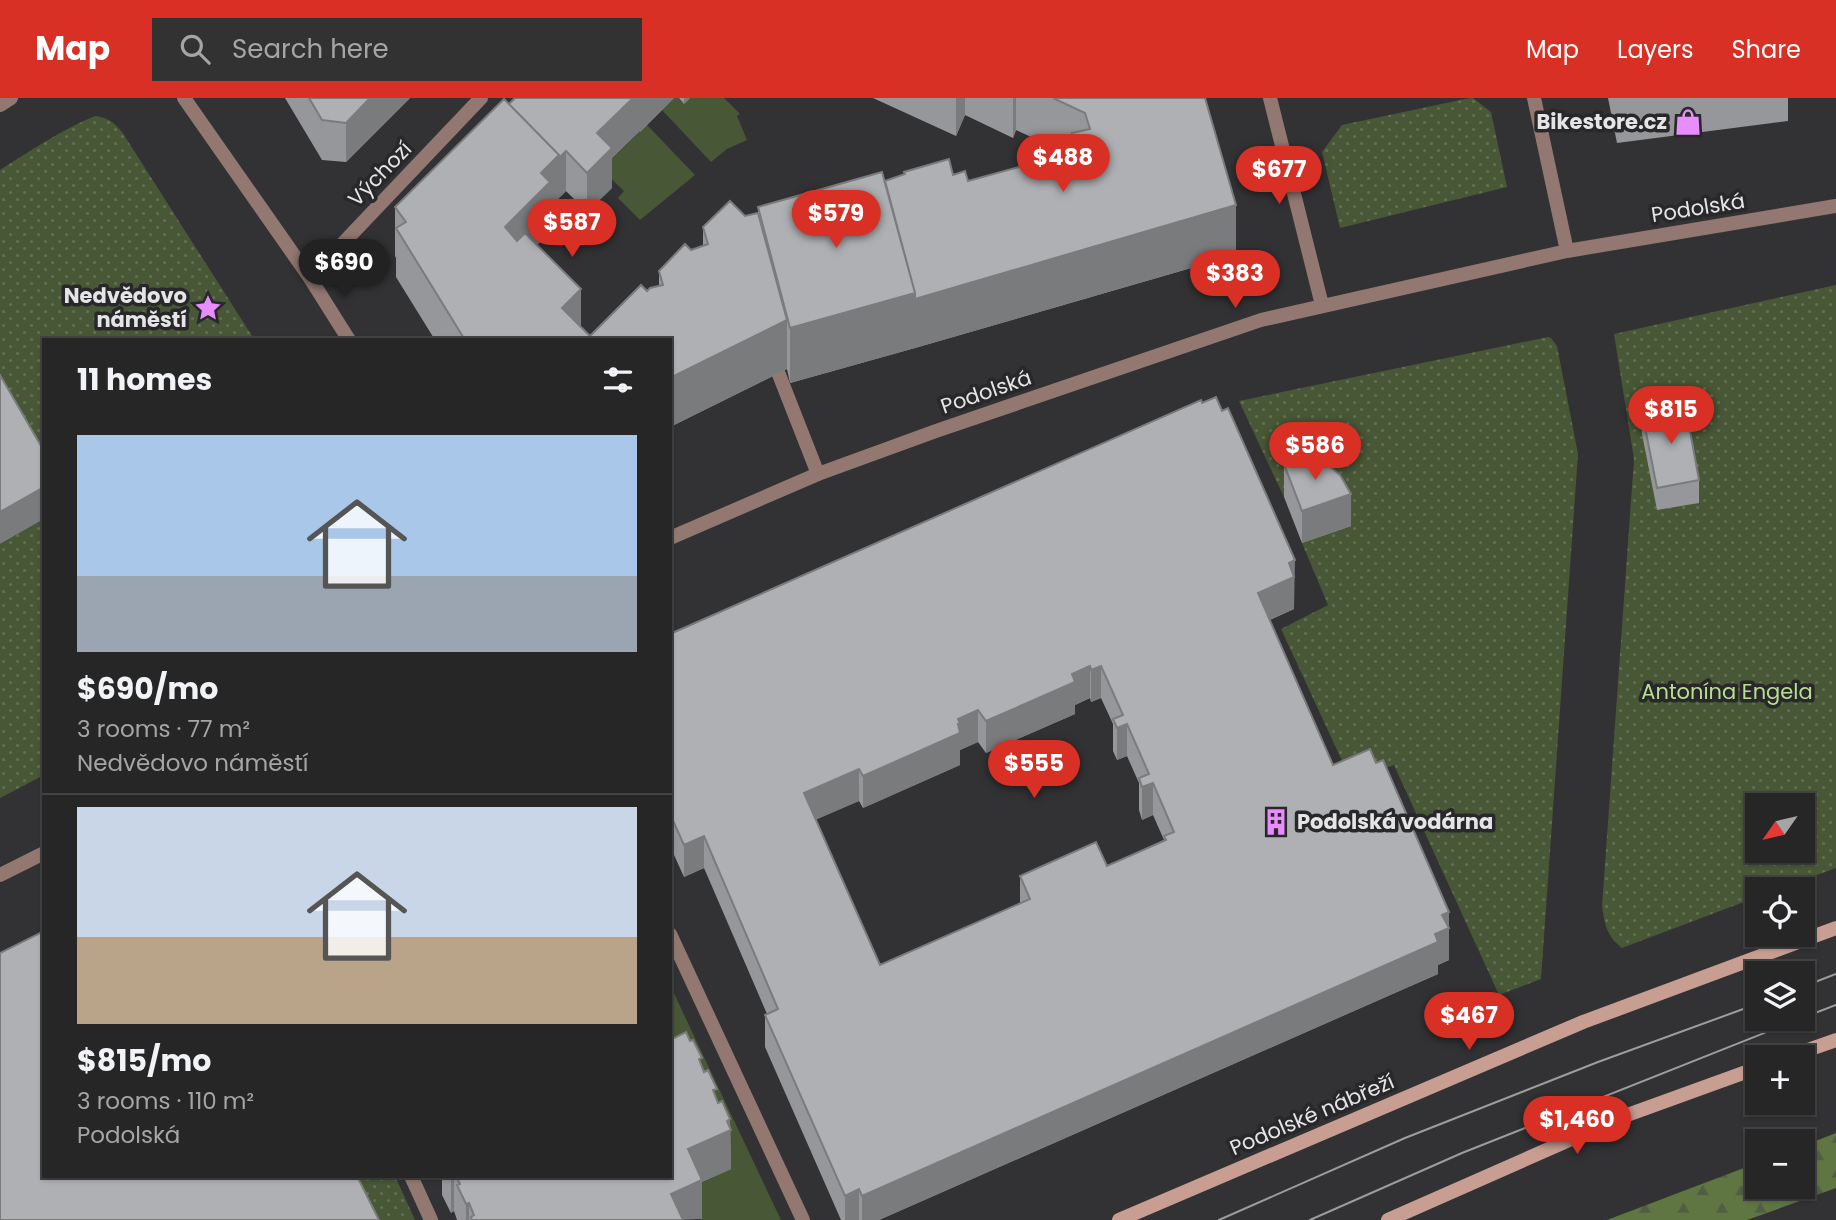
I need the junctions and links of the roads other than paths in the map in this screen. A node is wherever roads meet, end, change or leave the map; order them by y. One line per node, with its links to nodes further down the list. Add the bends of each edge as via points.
1 (11, 98): 6 (street)
2 (184, 98): 9 (street)
3 (481, 98): 9 (street, Výchozí)
4 (1270, 98): 10 (street)
5 (1534, 98): 8 (street)
6 (0, 105)
7 (1836, 206): 8 (street, Podolská)
8 (1567, 251): 10 (street, Podolská)
9 (310, 278): 11 (street)
10 (1322, 305): 13 (street, Podolská, via 1261,320)
11 (348, 338)
12 (778, 372): 13 (street)
13 (818, 474): 14 (street, Podolská)
14 (672, 537)
15 (42, 854): 16 (street)
16 (0, 876)
17 (1836, 929): 25 (main road, Podolské nábřeží, via 1583,1022)
18 (672, 943): 24 (street)
19 (1836, 1040): 20 (main road)
20 (1815, 1047)
21 (1745, 1072): 26 (main road, via 1619,1118)
22 (412, 1178): 23 (street)
23 (431, 1220)
24 (803, 1220)
25 (1119, 1220)
26 (1388, 1220)

